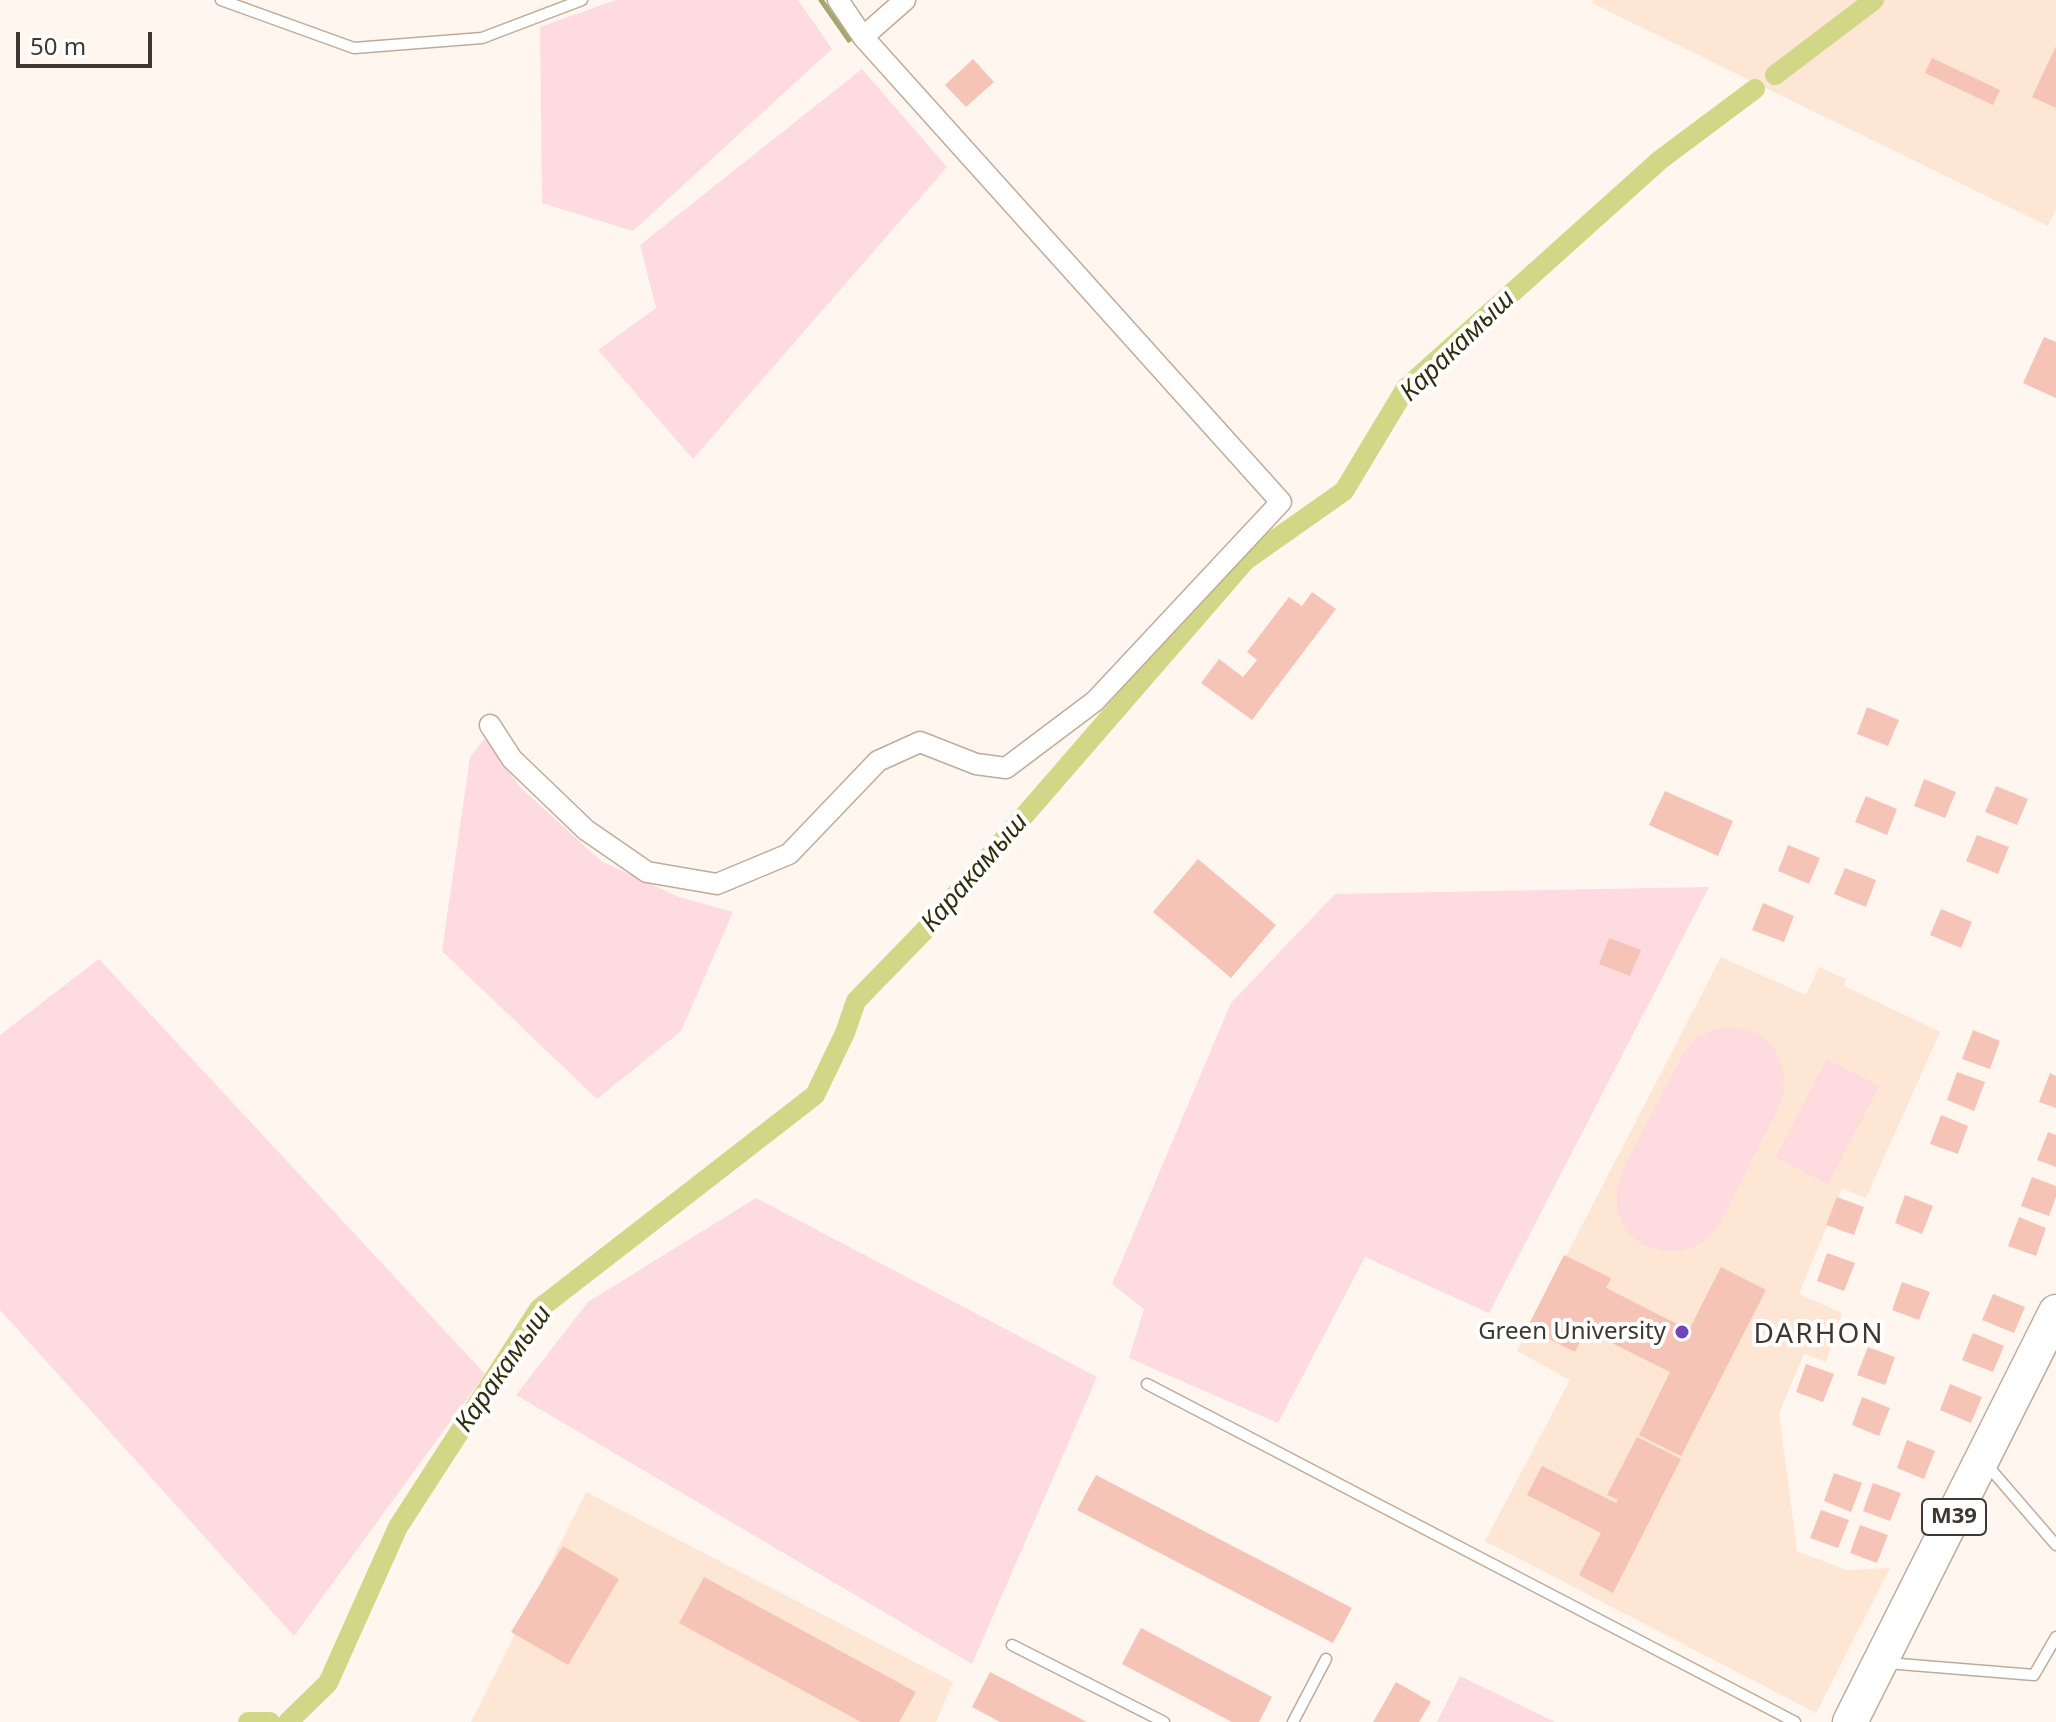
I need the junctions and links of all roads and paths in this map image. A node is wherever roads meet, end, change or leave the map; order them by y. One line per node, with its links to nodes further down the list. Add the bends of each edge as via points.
1 (221, 0): 2 (lane, via 354,48 482,38)
2 (582, 0)
3 (838, 0): 5 (street)
4 (905, 0): 5 (street)
5 (863, 37): 6 (street, via 1281,502 1095,701 1006,768 976,764 920,742 878,761 789,854 717,884 647,872 598,839 512,759)
6 (490, 725)
7 (2056, 1312): 9 (highway, M39)
8 (1147, 1384): 17 (lane)
9 (1983, 1460): 10 (lane); 14 (highway, M39)
10 (2056, 1545)
11 (2056, 1637): 14 (lane, via 2034,1675)
12 (1012, 1645): 15 (lane)
13 (1326, 1659): 16 (lane)
14 (1881, 1662): 18 (highway, M39)
15 (1164, 1722)
16 (1293, 1722)
17 (1795, 1722)
18 (1850, 1722)

